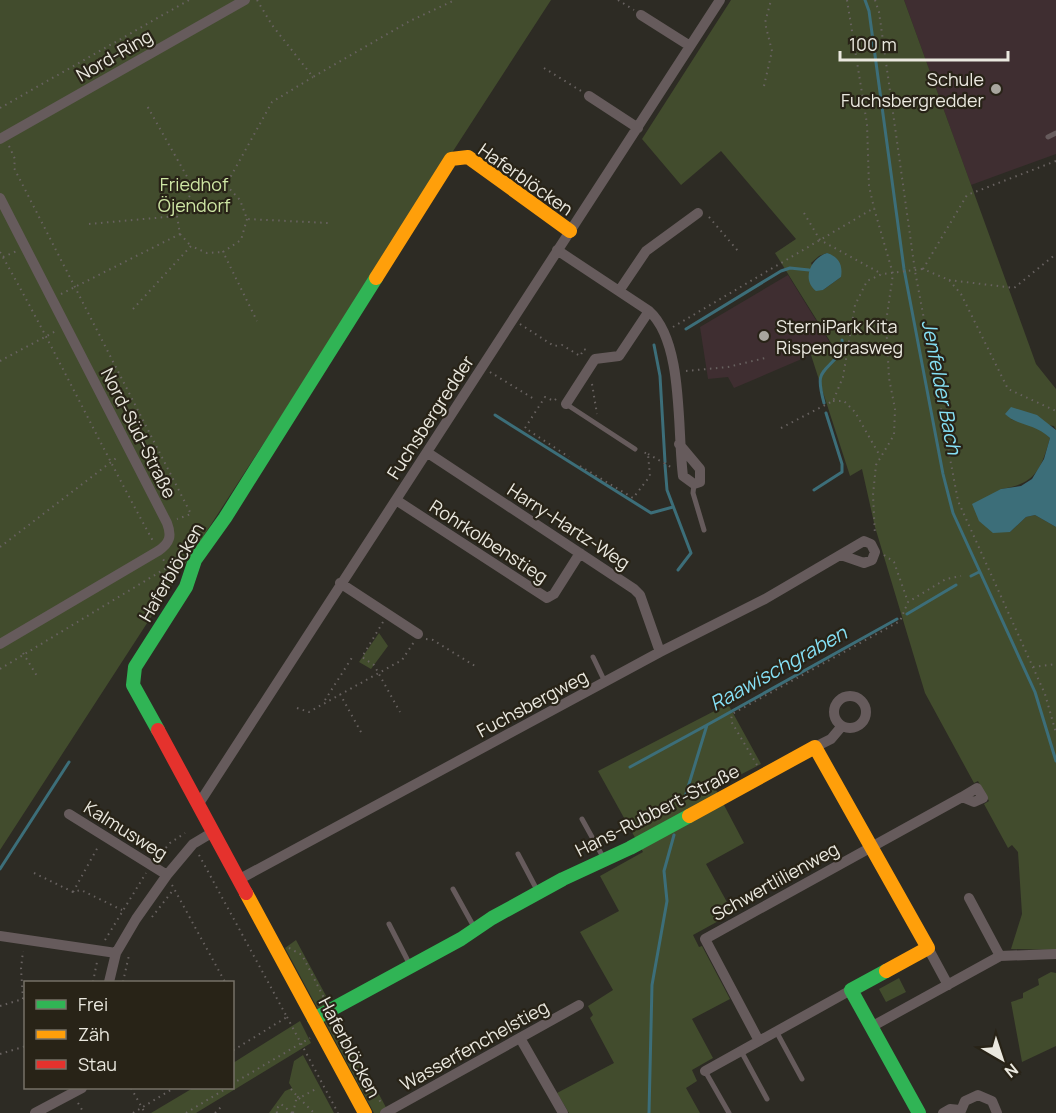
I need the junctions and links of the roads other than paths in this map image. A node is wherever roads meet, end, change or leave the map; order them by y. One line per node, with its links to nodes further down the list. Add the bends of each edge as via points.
1 (245, 0): 8 (street, Nord-Ring)
2 (720, 0): 4 (street, Fuchsbergredder)
3 (641, 15): 4 (street)
4 (690, 46): 6 (street, Fuchsbergredder)
5 (588, 96): 6 (street)
6 (638, 128): 12 (street, Fuchsbergredder)
7 (1056, 133): 9 (lane)
8 (2, 137)
9 (1048, 137)
10 (0, 198): 27 (street, Nord-Süd-Straße, via 167,523 170,537 158,551)
11 (698, 213): 14 (street, via 646,250)
12 (570, 231): 13 (street, Fuchsbergredder); 34 (street, Haferblöcken, via 468,157 451,159 195,560 186,587 135,667 133,685)
13 (557, 250): 14 (street); 19 (street, Fuchsbergredder)
14 (619, 291): 15 (street)
15 (649, 311): 16 (street, via 619,356 595,359); 17 (street, via 665,332 673,357)
16 (566, 404): 18 (lane)
17 (679, 444): 20 (street, via 683,476); 20 (street, via 700,469 700,482)
18 (635, 449)
19 (428, 453): 21 (street, Fuchsbergredder); 23 (street, Harry-Hartz-Weg)
20 (694, 484): 22 (lane)
21 (396, 500): 23 (street, Rohrkolbenstieg, via 547,598 554,594); 25 (street, Fuchsbergredder)
22 (704, 530)
23 (580, 553): 28 (street, Harry-Hartz-Weg, via 639,595)
24 (841, 555): 24 (street, Fuchsbergweg, via 864,563 873,558 877,548 864,541); 28 (street, Fuchsbergweg)
25 (340, 583): 26 (street); 34 (street, Fuchsbergredder)
26 (418, 634)
27 (0, 644)
28 (660, 652): 30 (street, Fuchsbergweg)
29 (593, 657): 30 (lane)
30 (605, 682): 42 (street, Fuchsbergweg)
31 (843, 726): 32 (street, via 831,739)
32 (815, 747): 38 (street); 40 (street, Hans-Rubbert-Straße, via 630,848)
33 (962, 797): 38 (street, Schwertlilienweg)
34 (198, 805): 37 (street, Haferblöcken)
35 (69, 814): 41 (street, Kalmusweg)
36 (582, 819): 40 (lane)
37 (213, 832): 41 (street, via 193,844); 42 (street, Haferblöcken)
38 (871, 847): 49 (street); 62 (street, Schwertlilienweg, via 705,939)
39 (518, 854): 44 (lane)
40 (603, 858): 44 (street, Hans-Rubbert-Straße)
41 (167, 875): 50 (street)
42 (238, 880): 58 (street, Haferblöcken)
43 (453, 889): 47 (lane)
44 (539, 892): 47 (street, Hans-Rubbert-Straße)
45 (969, 898): 52 (street)
46 (389, 924): 53 (lane)
47 (474, 928): 53 (street, Hans-Rubbert-Straße)
48 (0, 936): 50 (street)
49 (928, 948): 55 (street); 56 (street)
50 (116, 953): 54 (street)
51 (1056, 954): 52 (street)
52 (1000, 956): 55 (street)
53 (411, 967): 58 (street, Hans-Rubbert-Straße)
54 (109, 981)
55 (948, 985): 59 (street)
56 (851, 990): 59 (street); 60 (street)
57 (579, 1005): 61 (street, Wasserfenchelstieg)
58 (318, 1025): 70 (street, Haferblöcken)
59 (871, 1027): 74 (street)
60 (776, 1031): 62 (street); 65 (lane)
61 (520, 1038): 71 (street, Wasserfenchelstieg); 72 (street)
62 (759, 1041): 63 (street)
63 (741, 1051): 64 (street); 67 (lane)
64 (705, 1071): 73 (lane)
65 (802, 1079)
66 (80, 1089): 69 (street)
67 (767, 1099)
68 (960, 1112): 75 (street, via 950,1109); 76 (street, via 969,1098 981,1096 992,1101)
69 (35, 1113)
70 (365, 1113)
71 (385, 1113)
72 (563, 1113)
73 (729, 1113)
74 (919, 1113)
75 (943, 1113)
76 (998, 1113)

